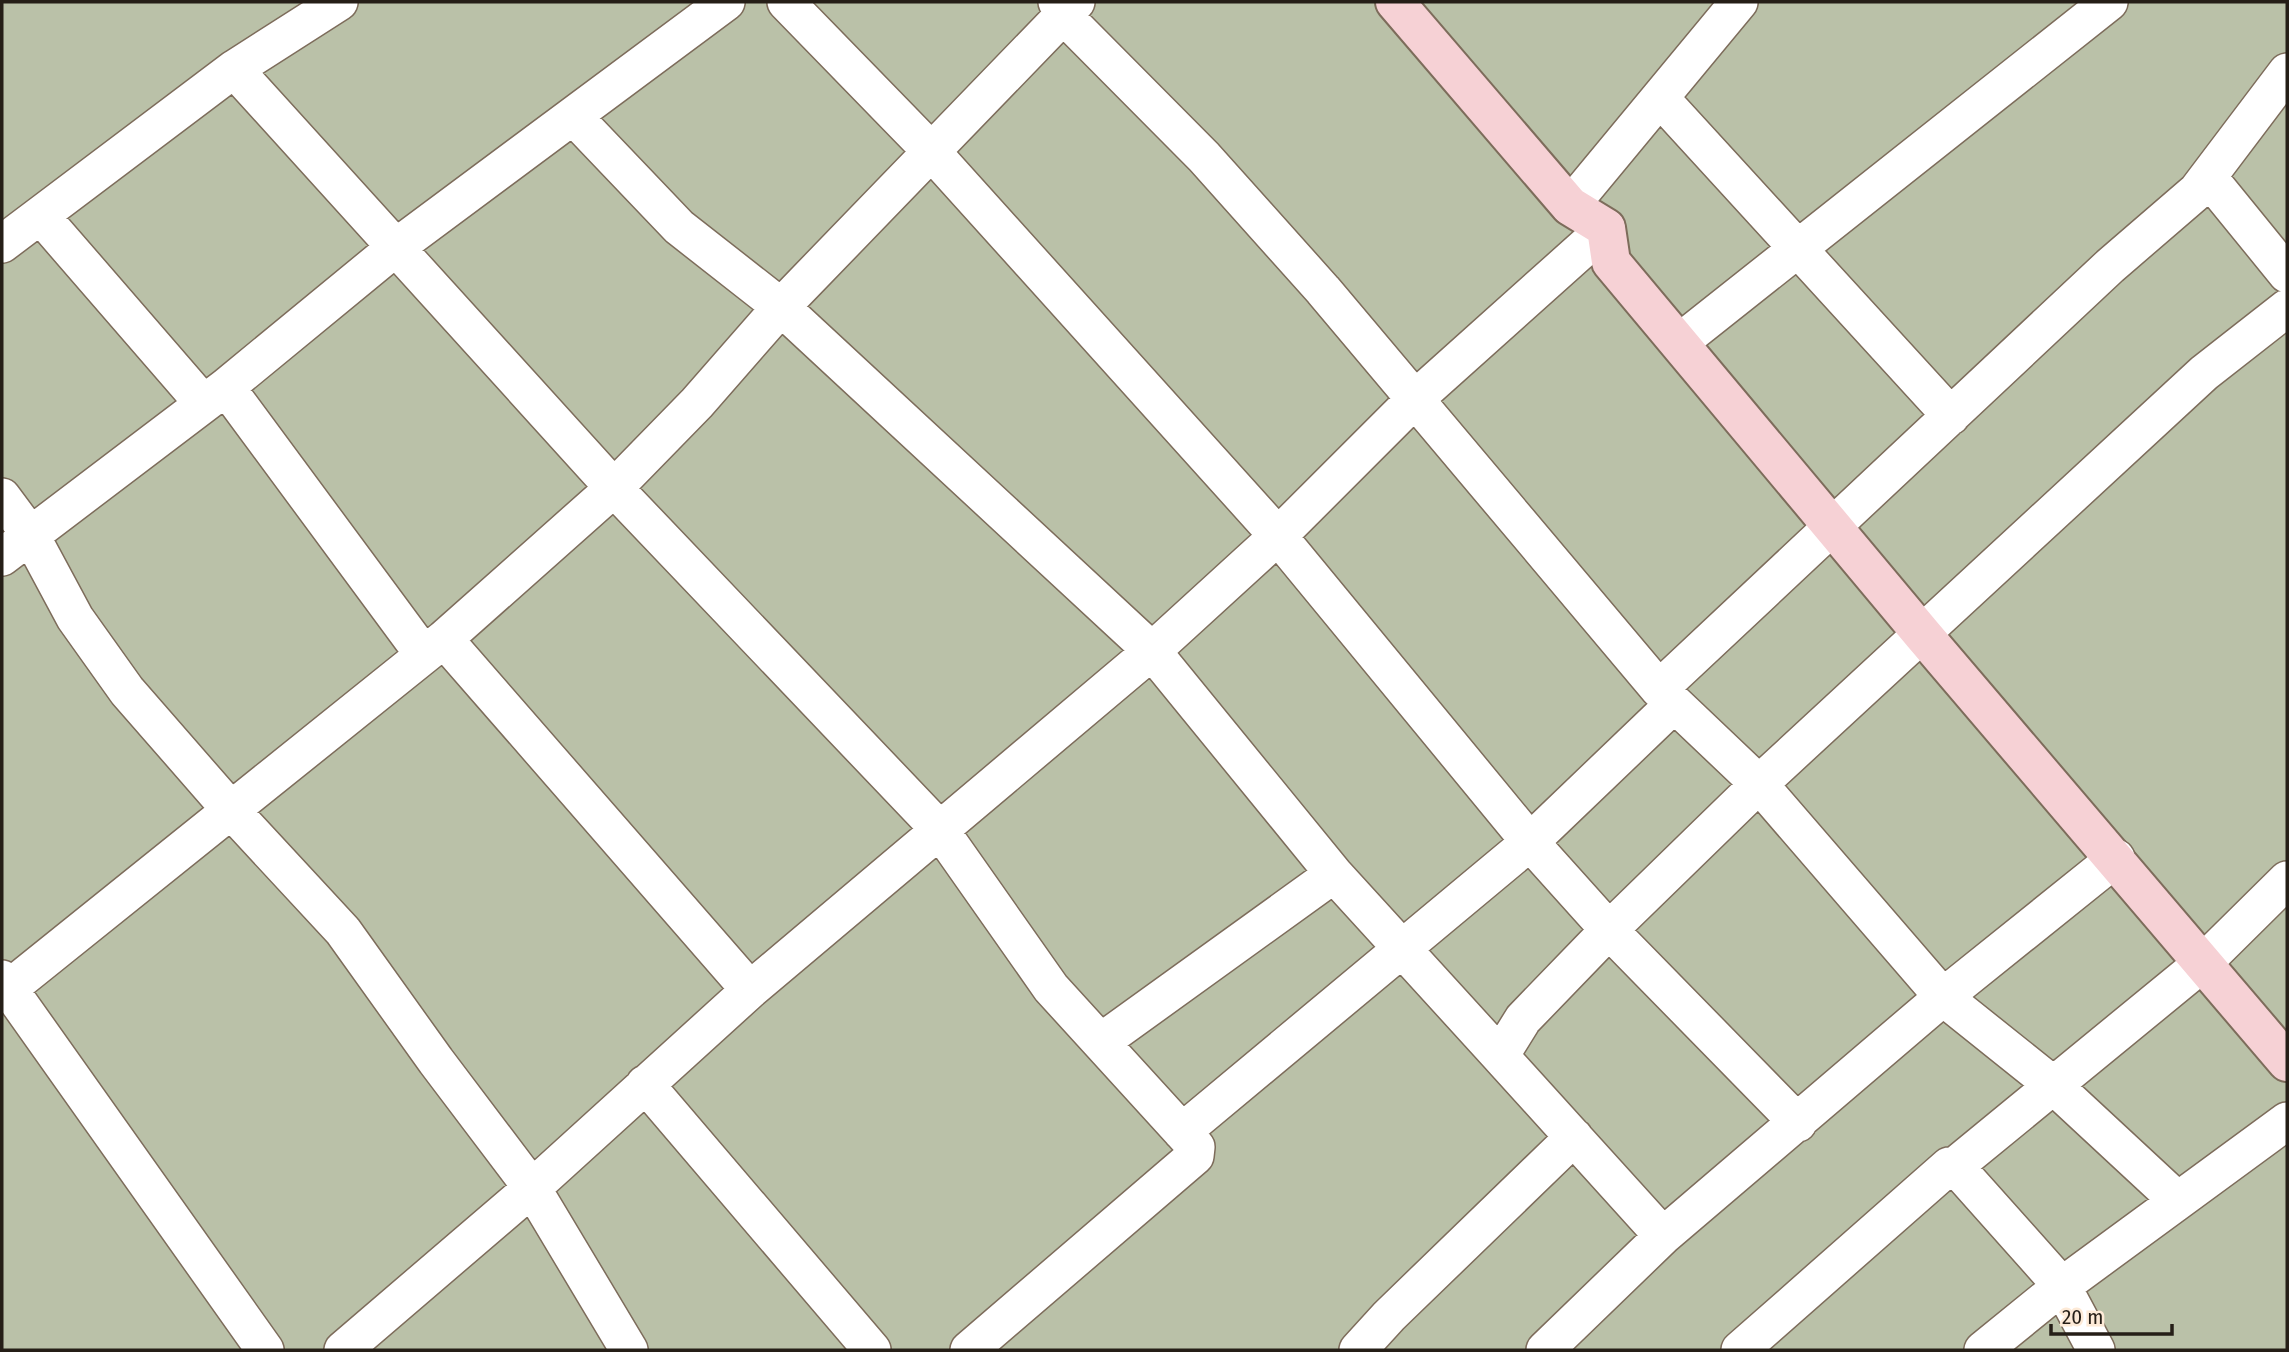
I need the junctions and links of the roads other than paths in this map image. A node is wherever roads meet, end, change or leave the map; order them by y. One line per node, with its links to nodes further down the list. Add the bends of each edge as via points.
1 (339, 2): 8 (street)
2 (726, 2): 11 (street)
3 (786, 2): 12 (street)
4 (1395, 2): 14 (street)
5 (1739, 2): 10 (street)
6 (2109, 2): 19 (street)
7 (1065, 6): 12 (street); 25 (street, via 1323,290)
8 (234, 69): 15 (street); 18 (street)
9 (2282, 91): 13 (street)
10 (1660, 98): 14 (street); 19 (street)
11 (574, 117): 18 (street); 21 (street, via 679,227)
12 (930, 150): 21 (street); 31 (street)
13 (2208, 177): 20 (street); 26 (street)
14 (1570, 206): 16 (street)
15 (41, 216): 17 (street); 24 (street)
16 (1606, 228): 23 (street, via 1611,262); 25 (street)
17 (2, 244)
18 (395, 248): 24 (street); 27 (street)
19 (1800, 248): 23 (street); 26 (street)
20 (2287, 274)
21 (781, 307): 27 (street); 35 (street)
22 (2287, 308): 33 (street, via 2204,373)
23 (1681, 342): 29 (street)
24 (214, 395): 30 (street); 34 (street)
25 (1413, 400): 31 (street); 36 (street)
26 (1951, 416): 29 (street)
27 (614, 488): 34 (street); 39 (street)
28 (2, 497): 30 (street)
29 (1832, 525): 33 (street); 36 (street)
30 (31, 536): 32 (street); 38 (street, via 75,618 127,691)
31 (1278, 536): 35 (street); 40 (street)
32 (2, 557)
33 (1923, 635): 37 (street); 41 (street)
34 (434, 647): 38 (street); 48 (street)
35 (1152, 651): 39 (street); 42 (street)
36 (1666, 697): 37 (street); 40 (street)
37 (1759, 784): 44 (street); 49 (street)
38 (230, 809): 47 (street); 60 (street, via 343,931)
39 (940, 830): 48 (street); 50 (street, via 1051,988)
40 (1530, 842): 44 (street); 45 (street)
41 (2116, 858): 46 (street); 49 (street)
42 (1334, 873): 45 (street); 50 (street)
43 (2286, 884): 46 (street)
44 (1609, 930): 51 (street, via 1523,1018); 56 (street)
45 (1402, 948): 51 (street); 57 (street)
46 (2205, 961): 52 (street); 54 (street)
47 (4, 988): 65 (street)
48 (750, 990): 53 (street)
49 (1942, 997): 54 (street); 56 (street)
50 (1101, 1042): 57 (street)
51 (1500, 1056): 58 (street)
52 (2287, 1062)
53 (645, 1084): 60 (street); 67 (street)
54 (2053, 1085): 59 (street); 61 (street)
55 (2287, 1121): 61 (street)
56 (1798, 1122): 62 (street)
57 (1182, 1132): 68 (street, via 1196,1147 1195,1156)
58 (1574, 1138): 62 (street); 69 (street)
59 (1955, 1166): 63 (street); 71 (street, via 1949,1166)
60 (532, 1188): 64 (street); 66 (street)
61 (2178, 1200): 63 (street)
62 (1663, 1236): 70 (street)
63 (2062, 1286): 72 (street); 73 (street)
64 (350, 1348)
65 (265, 1350)
66 (629, 1350)
67 (872, 1350)
68 (969, 1350)
69 (1358, 1350)
70 (1545, 1350)
71 (1740, 1350)
72 (1983, 1350)
73 (2096, 1350)

